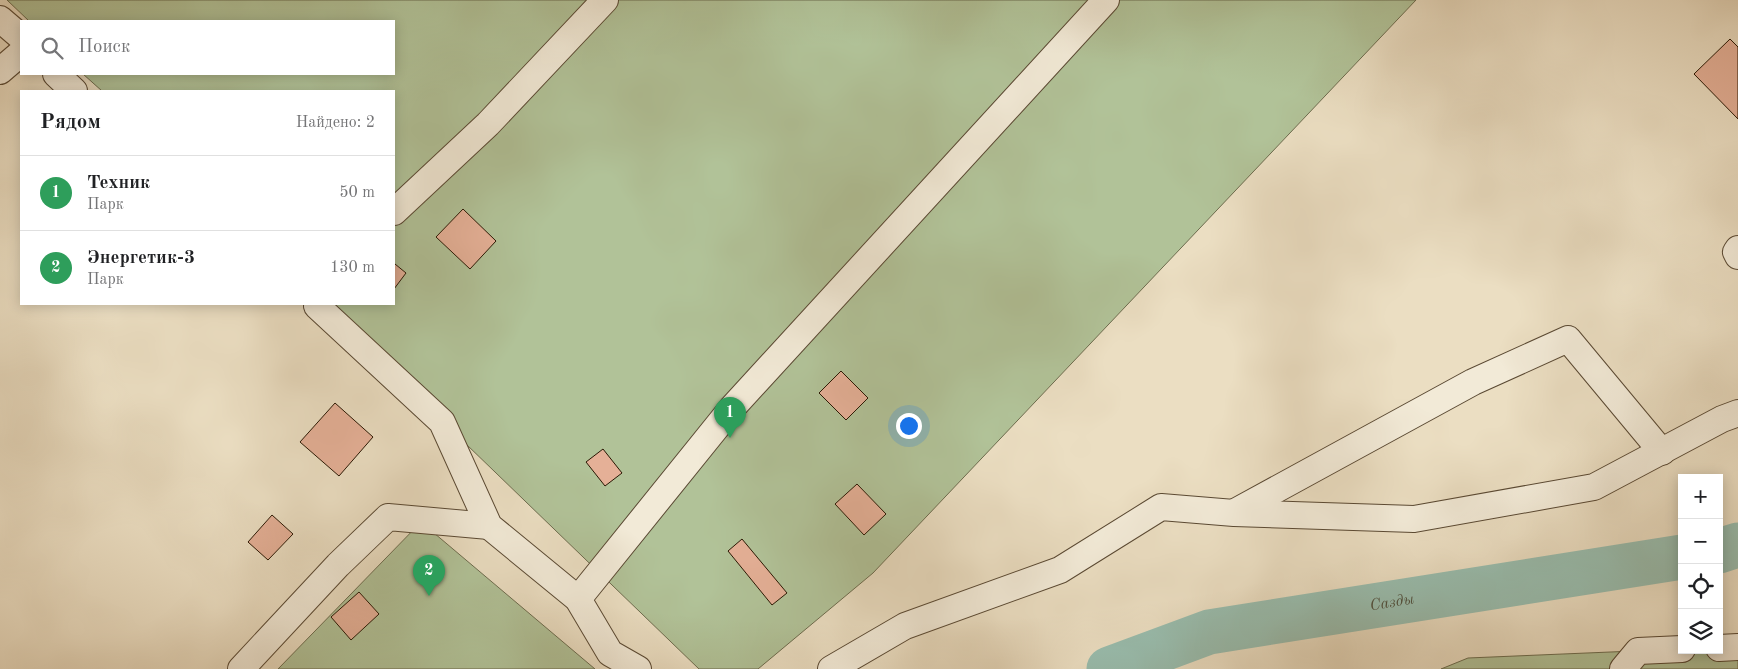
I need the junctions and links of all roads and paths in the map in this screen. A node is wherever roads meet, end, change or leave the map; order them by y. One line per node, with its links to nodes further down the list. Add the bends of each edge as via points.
1 (605, 0): 9 (lane, via 488,124)
2 (1106, 0): 17 (lane, via 732,408)
3 (0, 19): 4 (lane)
4 (20, 36)
5 (20, 54): 6 (lane)
6 (0, 71)
7 (57, 75): 8 (lane)
8 (73, 90)
9 (395, 211)
10 (1738, 249): 11 (lane)
11 (1738, 256)
12 (317, 305): 16 (lane, via 442,422)
13 (1738, 413): 14 (lane)
14 (1662, 452): 15 (lane, via 1594,487 1414,519); 15 (lane, via 1568,340 1473,382)
15 (1234, 513): 23 (lane, via 1161,507 1060,570 905,626)
16 (489, 526): 17 (lane); 21 (lane, via 388,517 338,565)
17 (578, 599): 22 (lane, via 610,653)
18 (1738, 647): 19 (lane)
19 (1723, 648)
20 (1678, 649): 24 (lane, via 1638,651)
21 (241, 669)
22 (638, 669)
23 (831, 669)
24 (1623, 669)

